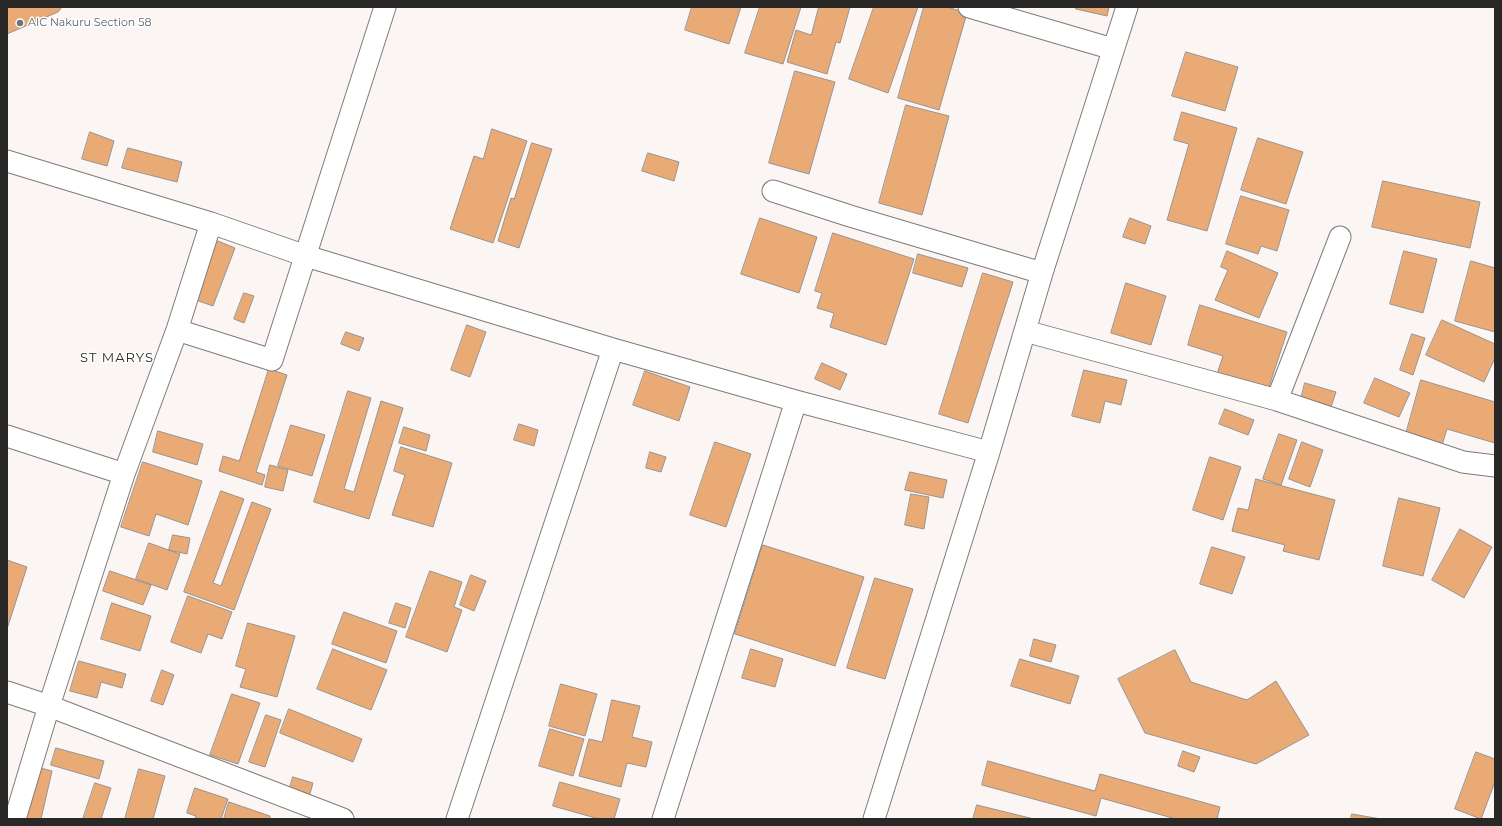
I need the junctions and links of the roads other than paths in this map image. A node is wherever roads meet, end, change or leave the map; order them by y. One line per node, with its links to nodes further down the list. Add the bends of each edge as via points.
1 (385, 7): 9 (street)
2 (969, 7): 4 (street)
3 (1127, 7): 4 (street)
4 (1113, 49): 10 (street)
5 (7, 161): 7 (street)
6 (773, 191): 10 (street)
7 (211, 223): 9 (street); 11 (street)
8 (1340, 237): 14 (street)
9 (306, 256): 11 (street, via 272,360); 13 (street)
10 (1042, 273): 12 (street)
11 (177, 330): 19 (street)
12 (1025, 331): 14 (street); 17 (street)
13 (613, 349): 15 (street); 24 (street)
14 (1277, 400): 18 (street, via 1463,462)
15 (796, 401): 17 (street); 25 (street)
16 (7, 436): 19 (street)
17 (989, 452): 26 (street)
18 (1495, 466)
19 (124, 474): 21 (street)
20 (7, 692): 21 (street)
21 (50, 706): 22 (street); 23 (street)
22 (15, 819)
23 (343, 819)
24 (457, 819)
25 (663, 819)
26 (874, 819)

